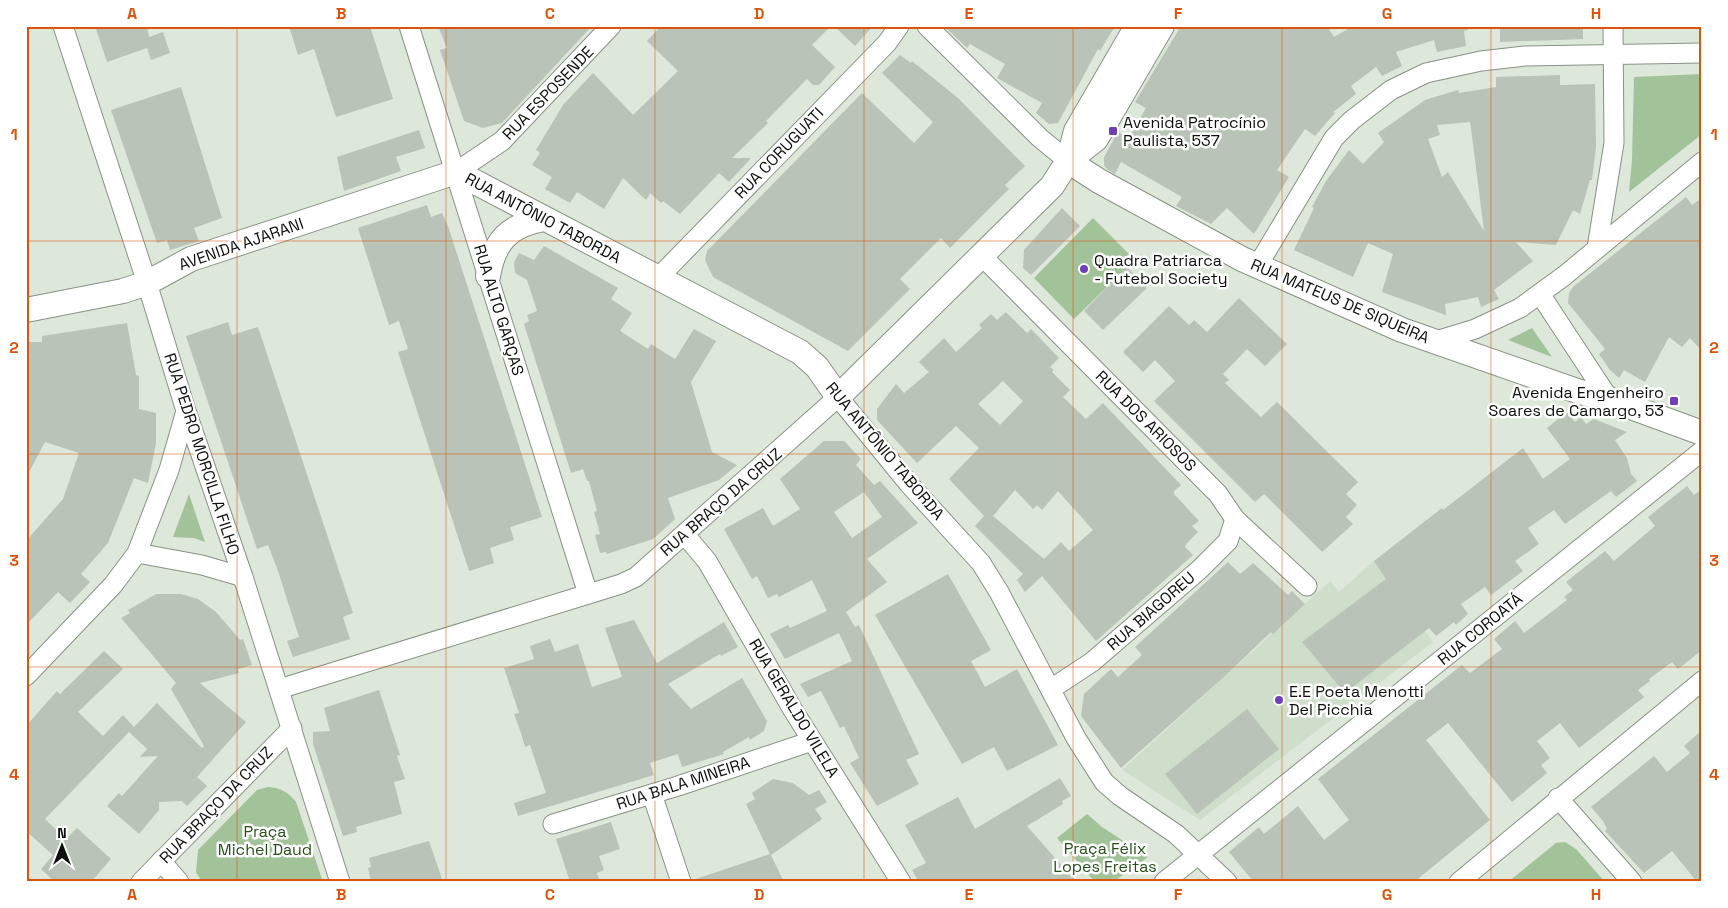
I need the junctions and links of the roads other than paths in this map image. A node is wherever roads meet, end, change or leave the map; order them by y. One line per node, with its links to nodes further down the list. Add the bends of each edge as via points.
1 (63, 26): 20 (street, RUA PEDRO MORCILLA FILHO)
2 (409, 26): 13 (street, RUA ALTO GARÇAS)
3 (611, 26): 13 (street, RUA ESPOSENDE, via 502,141)
4 (899, 26): 19 (street, RUA CORUGUATI)
5 (927, 26): 11 (street, RUA MATEUS DE SIQUEIRA, via 1040,138)
6 (1138, 26): 11 (street, via 1076,131)
7 (1162, 26): 11 (street, via 1096,139)
8 (1613, 26): 10 (street)
9 (1702, 53): 10 (street)
10 (1613, 56): 15 (street, via 1614,143); 17 (street, via 1525,56 1481,61 1426,73 1391,90 1334,138)
11 (1068, 161): 16 (street, RUA BRAÇO DA CRUZ, via 1052,186); 17 (street, RUA MATEUS DE SIQUEIRA, via 1107,186)
12 (1702, 162): 15 (street, RUA MATEUS DE SIQUEIRA)
13 (456, 172): 14 (street, RUA ANTÔNIO TABORDA); 18 (street, RUA ALTO GARÇAS); 20 (street, AVENIDA AJARANI, via 191,259)
14 (544, 219): 18 (street, via 519,226 499,243 491,259); 19 (street, RUA ANTÔNIO TABORDA)
15 (1597, 248): 21 (street, RUA MATEUS DE SIQUEIRA)
16 (983, 257): 24 (street, RUA BRAÇO DA CRUZ); 29 (street, RUA DOS ARIOSOS, via 1218,494)
17 (1258, 265): 23 (street, RUA MATEUS DE SIQUEIRA)
18 (488, 276): 34 (street, RUA ALTO GARÇAS)
19 (658, 278): 24 (street, RUA ANTÔNIO TABORDA, via 800,352 817,367)
20 (147, 283): 22 (street, AVENIDA AJARANI, via 114,293); 26 (street, RUA PEDRO MORCILLA FILHO)
21 (1540, 294): 23 (street, RUA MATEUS DE SIQUEIRA, via 1520,308 1475,329); 25 (street)
22 (26, 310)
23 (1436, 342): 25 (street)
24 (838, 397): 30 (street, RUA BRAÇO DA CRUZ); 38 (street, RUA ANTÔNIO TABORDA, via 909,484 981,563)
25 (1609, 399): 27 (street)
26 (186, 411): 31 (street, via 169,470); 32 (street, RUA PEDRO MORCILLA FILHO)
27 (1702, 433)
28 (1702, 451): 44 (street, RUA COROATÁ)
29 (1235, 519): 33 (street, RUA DOS ARIOSOS); 38 (street, RUA BIAGOREU, via 1228,541 1199,570 1092,662)
30 (685, 535): 34 (street, RUA BRAÇO DA CRUZ, via 636,577); 40 (street, RUA GERALDO VILELA, via 707,561)
31 (137, 554): 32 (street, via 202,565); 35 (street, via 113,585)
32 (243, 577): 37 (street, RUA PEDRO MORCILLA FILHO)
33 (1307, 586)
34 (588, 594): 37 (street, RUA BRAÇO DA CRUZ)
35 (26, 676)
36 (1702, 681): 42 (street)
37 (279, 689): 39 (street, RUA PEDRO MORCILLA FILHO)
38 (1050, 689): 44 (street, RUA ANTÔNIO TABORDA, via 1104,782)
39 (292, 728): 45 (street, RUA BRAÇO DA CRUZ); 48 (street, RUA PEDRO MORCILLA FILHO)
40 (812, 741): 41 (street, RUA BALA MINEIRA); 50 (street, RUA GERALDO VILELA)
41 (652, 794): 43 (street, RUA BALA MINEIRA); 49 (street)
42 (1558, 798): 53 (street); 54 (street)
43 (553, 824)
44 (1199, 854): 51 (street, RUA COROATÁ); 52 (street, RUA ANTÔNIO TABORDA)
45 (161, 861): 46 (street, RUA BRAÇO DA CRUZ); 47 (street)
46 (141, 882)
47 (179, 882)
48 (340, 882)
49 (681, 882)
50 (901, 882)
51 (1164, 882)
52 (1227, 882)
53 (1459, 882)
54 (1632, 882)

